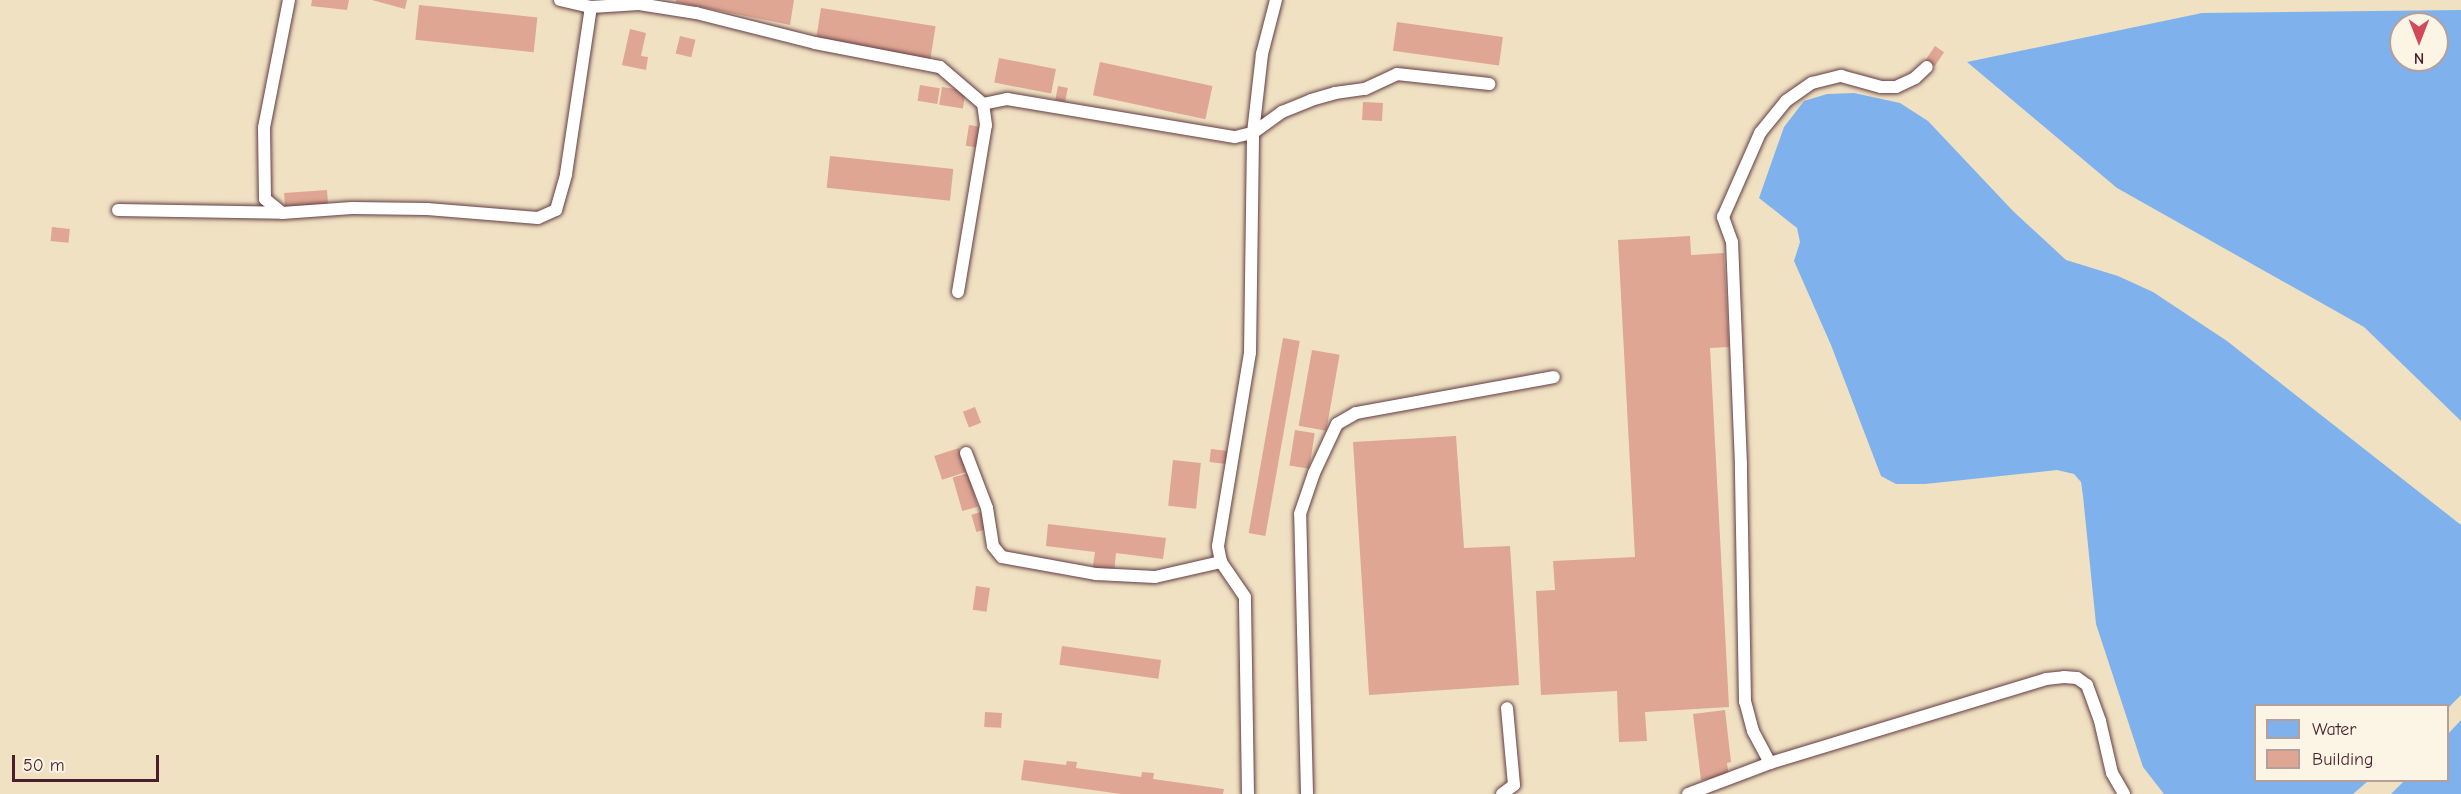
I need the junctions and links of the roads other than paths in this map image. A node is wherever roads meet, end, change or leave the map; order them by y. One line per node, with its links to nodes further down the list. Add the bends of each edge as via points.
1 (289, 0): 11 (lane, via 264,128 265,200)
2 (560, 0): 5 (lane)
3 (1276, 0): 9 (lane, via 1262,54)
4 (638, 2): 5 (lane); 8 (lane, via 940,67)
5 (591, 7): 11 (lane, via 566,174 556,210 538,218 427,208)
6 (1927, 67): 17 (lane, via 1896,87 1841,76 1812,83 1786,100 1760,133 1723,217 1732,242 1745,702 1753,731)
7 (1489, 84): 9 (lane, via 1397,74 1365,89 1311,100 1282,112)
8 (983, 104): 9 (lane, via 1007,99 1235,137); 12 (lane, via 986,125)
9 (1253, 133): 15 (lane, via 1250,353 1218,546)
10 (118, 210): 11 (lane)
11 (282, 213)
12 (958, 292)
13 (1554, 377): 20 (lane, via 1356,413 1337,424 1300,514)
14 (966, 453): 15 (lane, via 987,508 993,546 1002,557 1096,574 1155,577)
15 (1221, 562): 19 (lane, via 1245,597)
16 (1507, 708): 18 (lane)
17 (1770, 763): 22 (lane); 23 (lane, via 2035,682 2077,678 2087,685 2094,701 2112,772)
18 (1515, 789): 21 (lane)
19 (1248, 794)
20 (1307, 794)
21 (1502, 794)
22 (1688, 794)
23 (2124, 794)

